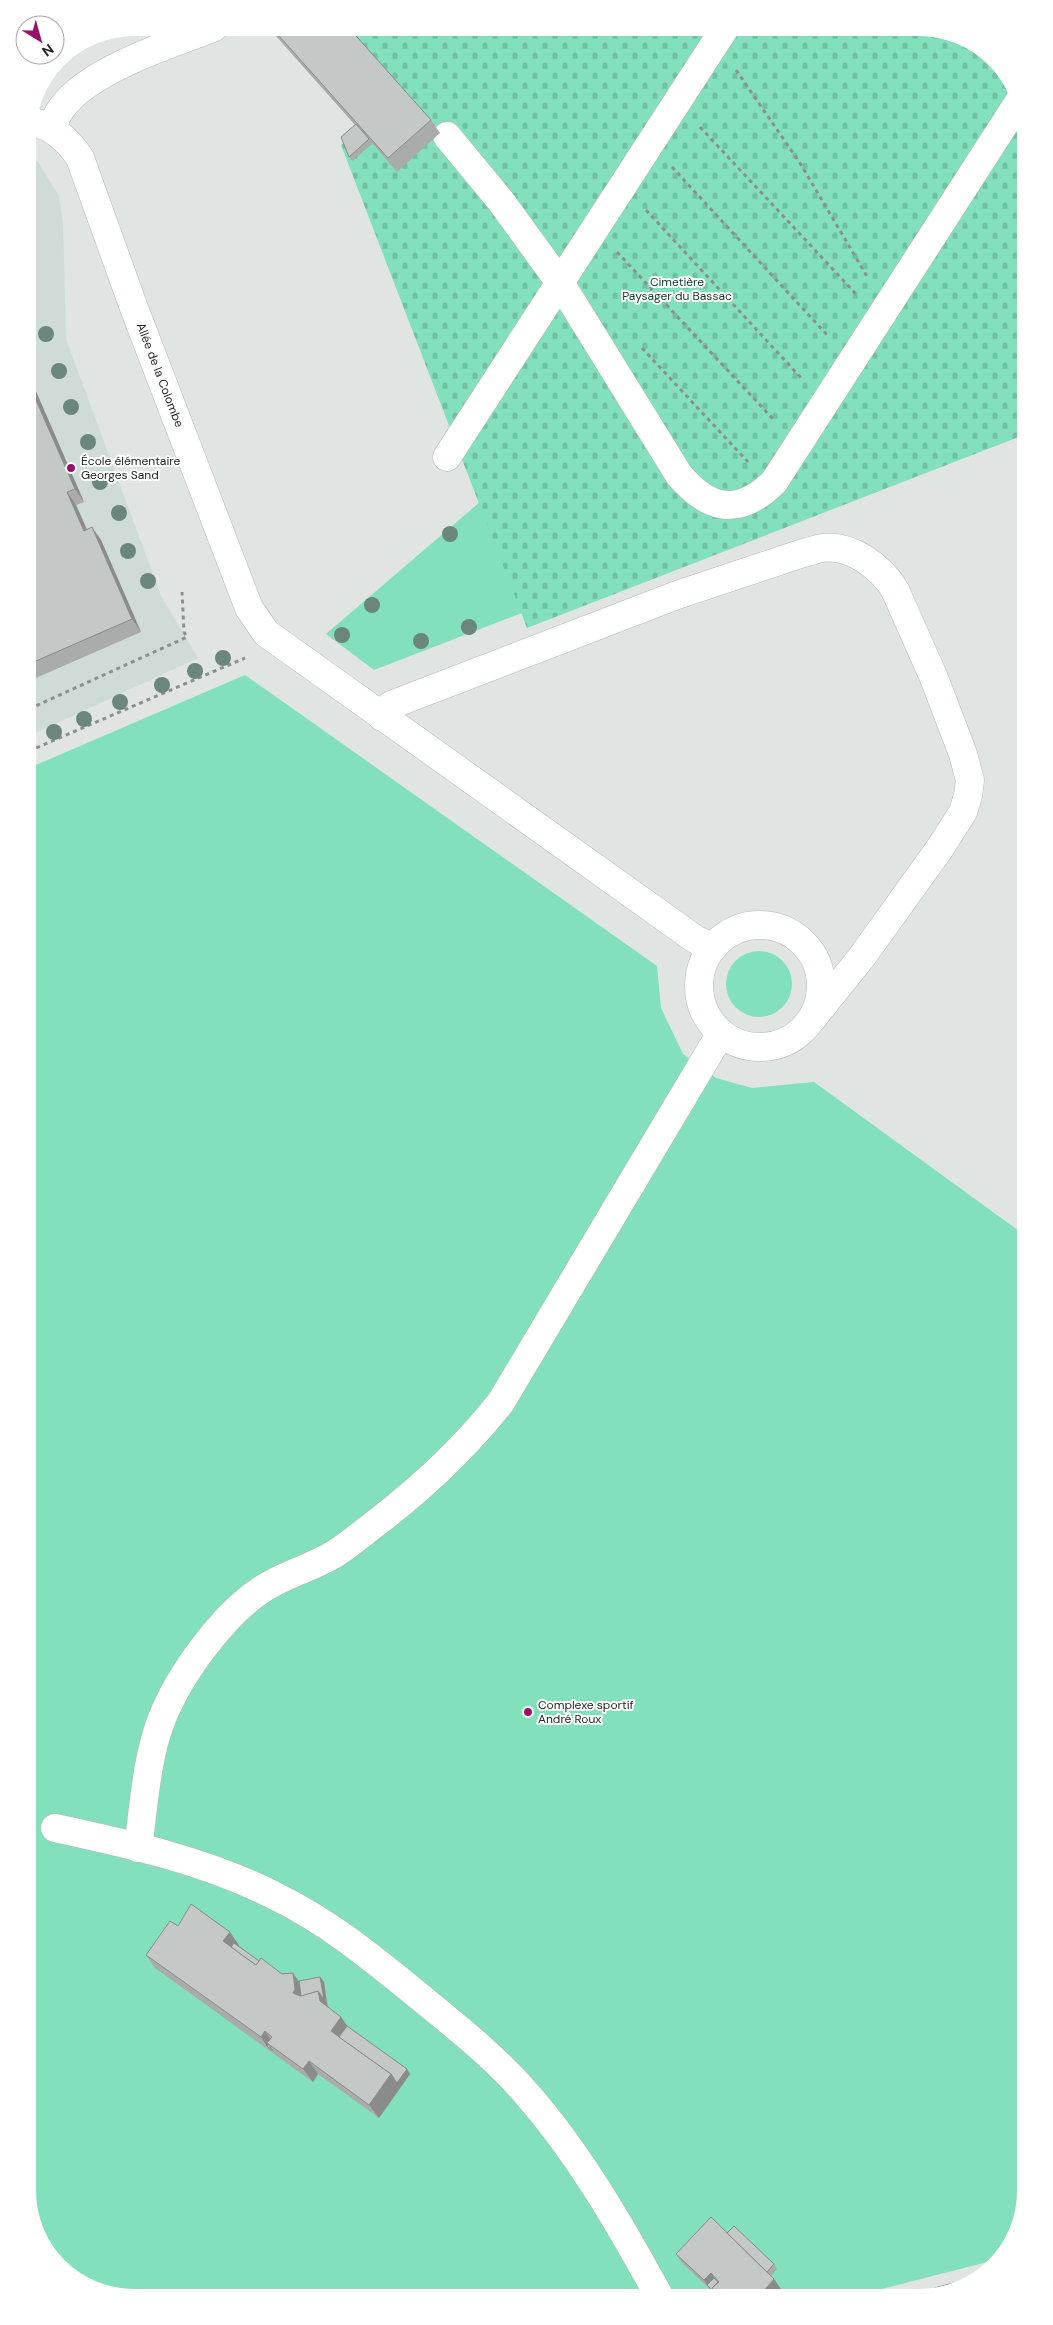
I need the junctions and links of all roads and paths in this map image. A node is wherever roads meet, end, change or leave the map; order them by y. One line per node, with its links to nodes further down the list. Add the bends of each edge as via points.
1 (192, 36): 6 (street, via 98,77)
2 (720, 36): 4 (street)
3 (722, 36): 12 (path, via 800,163)
4 (677, 102): 8 (street); 12 (path)
5 (1014, 110): 12 (street)
6 (40, 124): 20 (street, Allée de la Colombe, via 73,148 80,158 250,608 266,633)
7 (447, 136): 11 (street, via 500,200)
8 (650, 144): 9 (street); 14 (path)
9 (623, 186): 10 (street); 15 (path)
10 (596, 229): 11 (street); 16 (path)
11 (561, 284): 17 (street); 18 (street, via 690,488 710,502 722,504 749,500)
12 (883, 314): 14 (street)
13 (636, 343): 18 (path)
14 (852, 361): 15 (street)
15 (825, 404): 16 (street)
16 (798, 445): 18 (street)
17 (447, 458)
18 (770, 486)
19 (182, 592): 21 (path, via 187,637)
20 (279, 643): 22 (street, Allée de la Colombe); 23 (path)
21 (36, 706)
22 (382, 717): 24 (street, Allée de la Colombe, via 695,939); 25 (street, via 391,704 677,595 803,553 838,548 873,566 887,577 895,590 924,653 963,754 970,780 968,796 956,825 940,848 861,958)
23 (36, 747)
24 (713, 948): 25 (street, via 726,935 746,927 767,926 787,931 816,961 821,981 819,1002); 26 (street, via 702,967 698,986 710,1023)
25 (811, 1020): 26 (street, via 798,1034 781,1044 762,1048 742,1045)
26 (721, 1033): 28 (street, via 501,1402 476,1434 407,1500 337,1552 270,1584 213,1635 177,1689 162,1720 149,1772)
27 (55, 1828): 28 (street)
28 (138, 1848): 29 (street, via 225,1874 313,1916 357,1946 478,2046 524,2090 563,2138)
29 (655, 2289)

